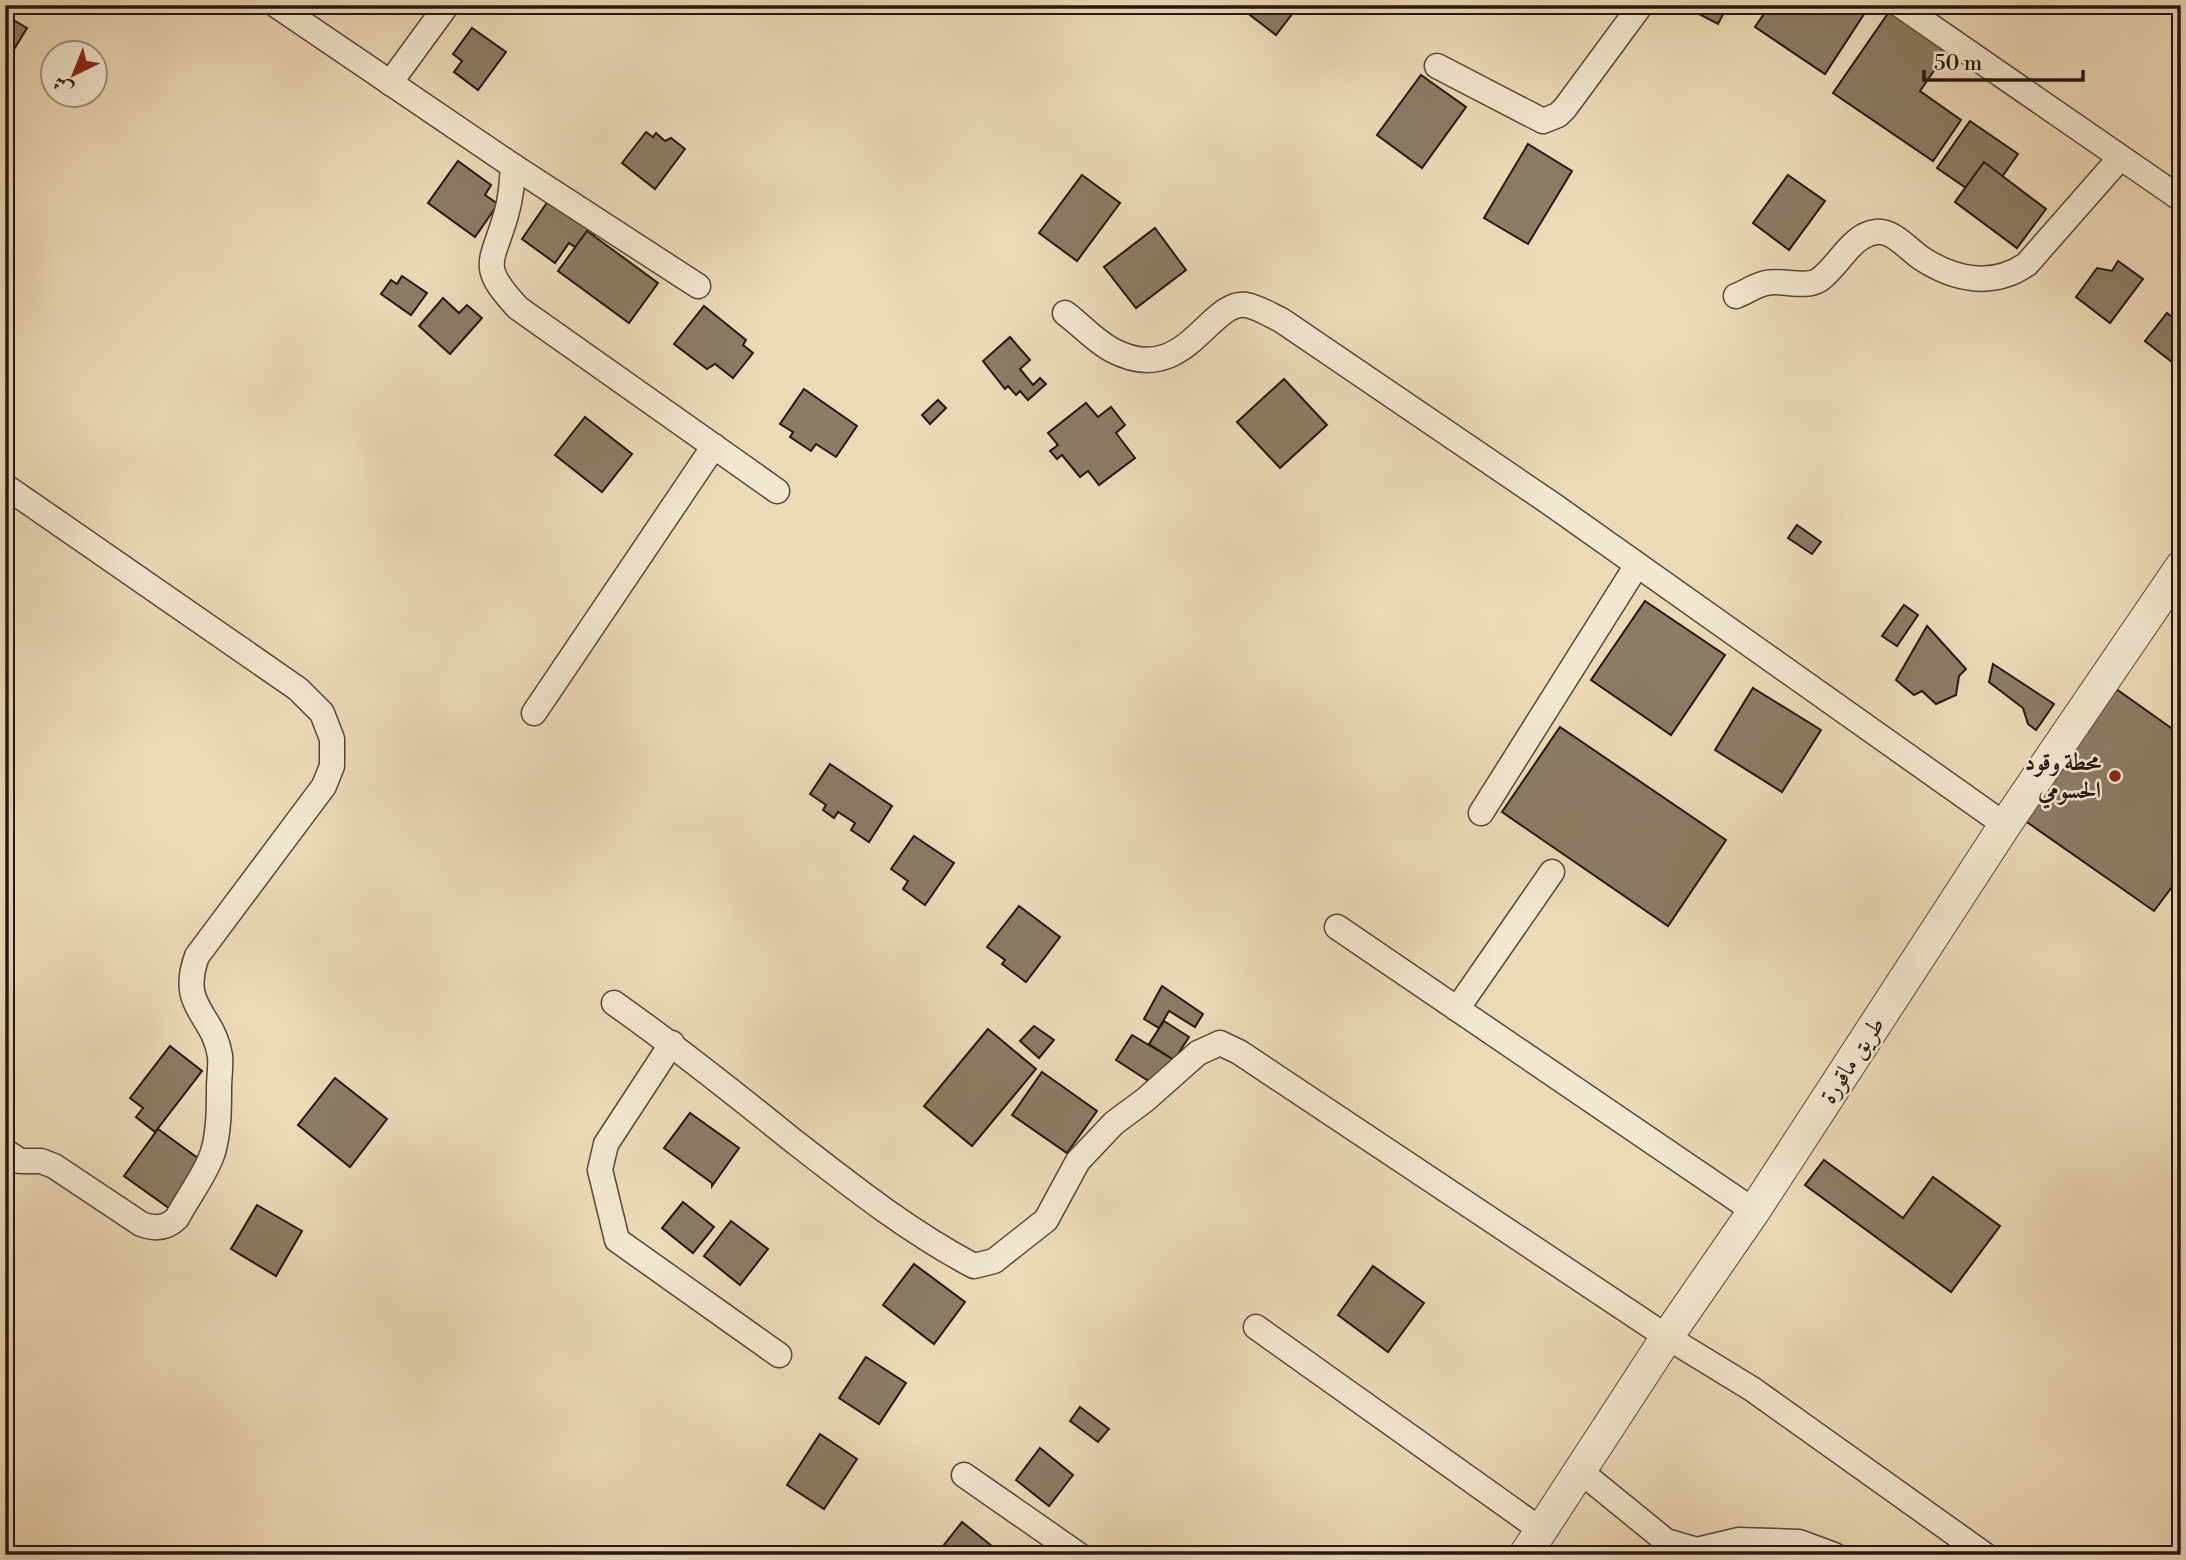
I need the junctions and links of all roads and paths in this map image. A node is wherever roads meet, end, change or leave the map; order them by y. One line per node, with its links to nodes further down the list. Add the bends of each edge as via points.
1 (276, 5): 7 (street)
2 (447, 5): 7 (street)
3 (1641, 5): 6 (street, via 1565,108 1550,119 1543,121)
4 (1900, 5): 5 (street)
5 (1926, 12): 8 (street)
6 (1437, 66)
7 (390, 83): 9 (street)
8 (2120, 158): 10 (street); 12 (street, via 2014,273 1977,279 1951,274 1895,237 1875,232 1863,236 1818,280 1764,283)
9 (513, 166): 11 (street); 14 (street, via 506,216 490,260 502,291 518,308)
10 (2181, 199)
11 (698, 286)
12 (1736, 296)
13 (1065, 313): 17 (street, via 1111,349 1151,360 1188,345 1232,308 1244,305 1261,310)
14 (714, 446): 16 (street); 19 (street)
15 (5, 486): 27 (street, via 298,689 322,713 332,739 332,766 324,786 194,964 193,999 220,1055 220,1110 212,1154 177,1218 153,1229 54,1166 20,1161)
16 (777, 491)
17 (1637, 565): 20 (street); 21 (street)
18 (2181, 567): 21 (street, طريق ماقورة)
19 (534, 713)
20 (1481, 813)
21 (2005, 825): 28 (street, طريق ماقورة)
22 (1552, 872): 25 (street)
23 (1337, 927): 25 (street)
24 (614, 1003): 26 (street)
25 (1457, 1009): 28 (street)
26 (672, 1044): 30 (street, via 873,1203 974,1266 994,1261 1046,1220 1077,1161 1114,1123 1198,1052 1220,1043); 31 (street, via 606,1144 600,1170 617,1240)
27 (5, 1151)
28 (1754, 1212): 30 (street, طريق ماقورة)
29 (1256, 1327): 34 (street)
30 (1667, 1337): 32 (street, طريق ماقورة); 37 (street, via 1752,1389)
31 (779, 1355)
32 (1580, 1472): 34 (street, طريق ماقورة); 36 (street, via 1666,1541 1696,1550 1739,1541 1799,1542)
33 (964, 1475): 35 (street)
34 (1533, 1543)
35 (1079, 1555)
36 (1834, 1555)
37 (1985, 1555)

